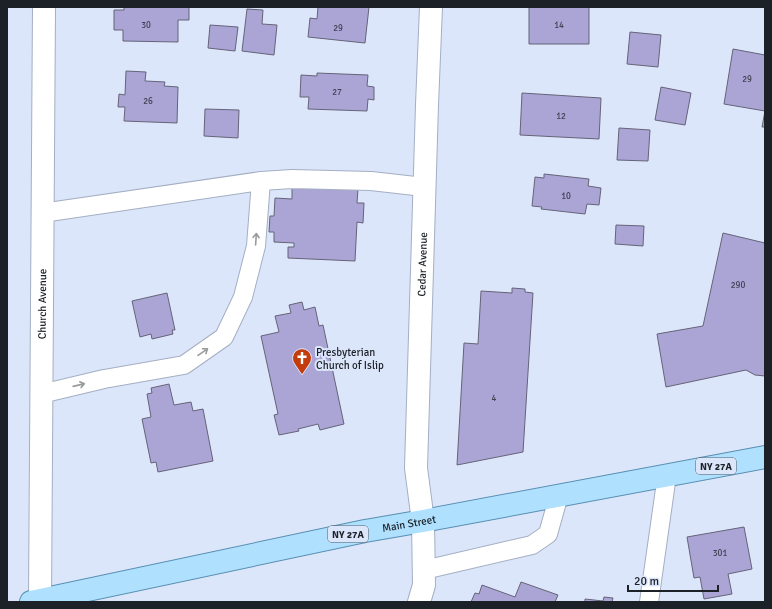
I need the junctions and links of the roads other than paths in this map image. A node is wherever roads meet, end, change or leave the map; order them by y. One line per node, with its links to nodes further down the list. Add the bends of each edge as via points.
1 (44, 7): 5 (street, Church Avenue)
2 (431, 7): 4 (street, Cedar Avenue)
3 (261, 181): 4 (lane, via 371,181); 5 (lane); 6 (lane, one-way to 3, via 104,379 184,365 224,337 243,297 256,246)
4 (424, 188): 10 (street, Cedar Avenue, via 416,468)
5 (42, 214): 6 (street, Church Avenue)
6 (41, 394): 12 (street, Church Avenue)
7 (765, 456): 8 (main road, Main Street / NY 27A)
8 (667, 475): 9 (main road, Main Street / NY 27A); 14 (lane)
9 (559, 495): 10 (main road, Main Street / NY 27A); 11 (lane, via 548,534 532,545)
10 (423, 521): 11 (street, Cedar Avenue); 12 (main road, Main Street / NY 27A)
11 (424, 570): 13 (street, Cedar Avenue, via 424,585)
12 (36, 601)
13 (419, 602)
14 (649, 602)

